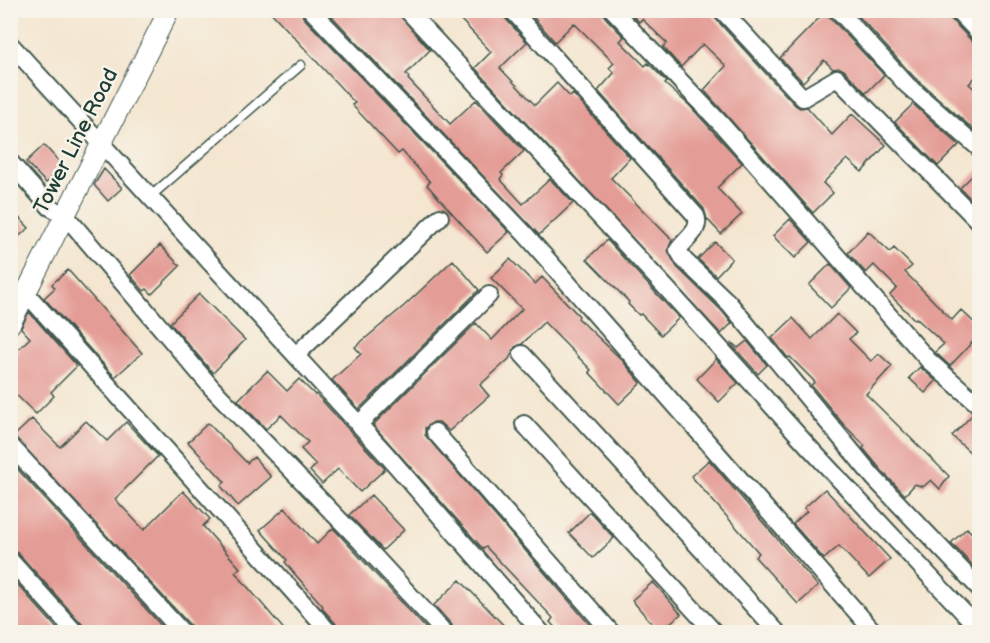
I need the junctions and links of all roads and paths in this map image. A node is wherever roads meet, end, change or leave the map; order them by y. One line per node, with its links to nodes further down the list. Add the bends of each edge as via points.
1 (169, 10): 12 (street, Tower Line Road)
2 (311, 10): 40 (street, via 525,234)
3 (407, 10): 31 (street)
4 (512, 10): 30 (street, via 696,216 697,228 678,250 684,260 729,303 874,478)
5 (613, 10): 24 (street, via 722,126 929,362)
6 (722, 10): 18 (street, via 803,98 837,78)
7 (838, 10): 13 (street, via 907,85)
8 (957, 10): 9 (street)
9 (980, 34)
10 (10, 44): 12 (street)
11 (301, 65): 15 (lane)
12 (102, 143): 15 (street); 16 (street, Tower Line Road)
13 (980, 149)
14 (10, 162): 16 (street, via 50,207)
15 (151, 196): 23 (street)
16 (65, 215): 19 (street, Tower Line Road); 35 (street, via 213,388)
17 (440, 217): 23 (street)
18 (980, 223)
19 (26, 293): 21 (street, Tower Line Road); 34 (street)
20 (489, 296): 26 (street)
21 (10, 324)
22 (522, 354): 39 (street)
23 (296, 355): 26 (street)
24 (980, 406)
25 (524, 423): 38 (street)
26 (359, 424): 36 (street)
27 (435, 432): 37 (street)
28 (10, 445): 33 (street)
29 (10, 560): 32 (street)
30 (980, 589)
31 (980, 630)
32 (75, 633)
33 (182, 633)
34 (329, 633)
35 (444, 633)
36 (541, 633)
37 (611, 633)
38 (714, 633)
39 (777, 633)
40 (874, 633)

